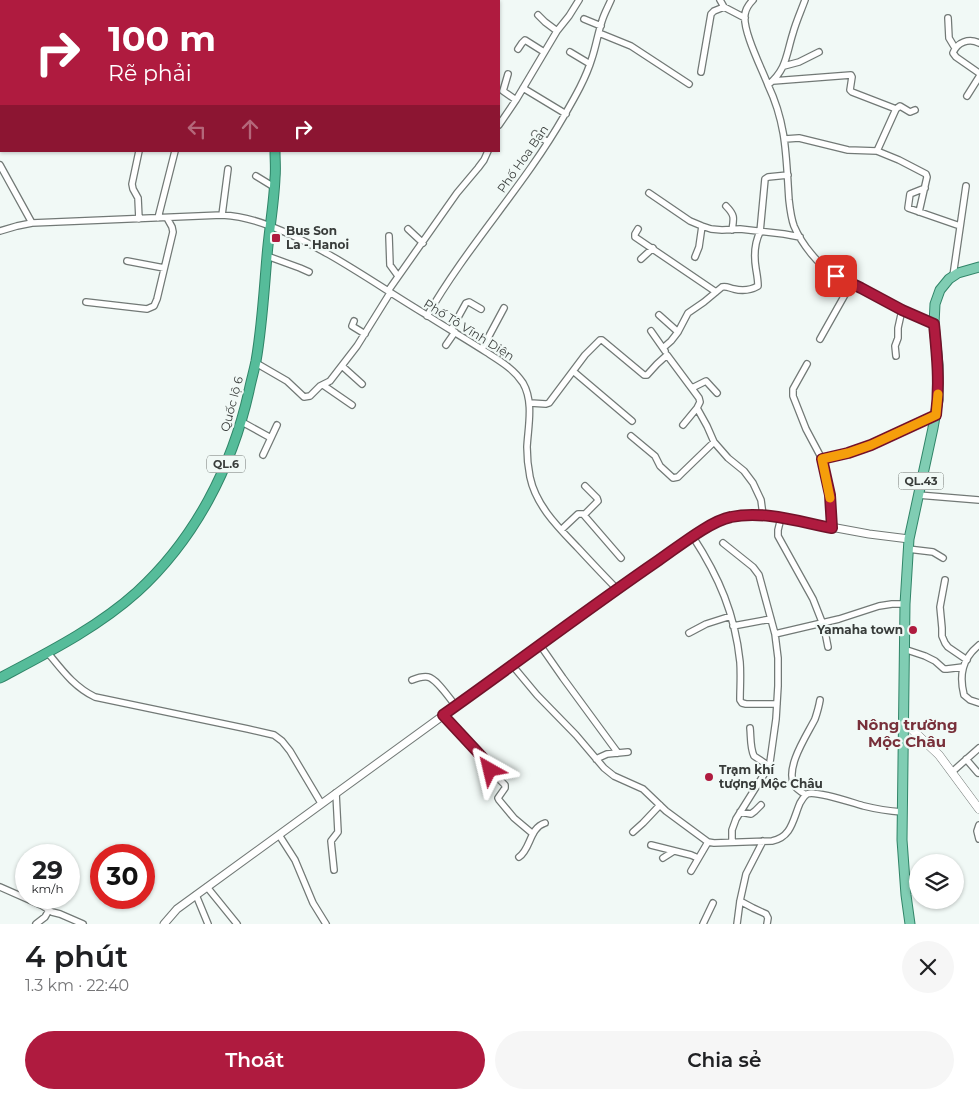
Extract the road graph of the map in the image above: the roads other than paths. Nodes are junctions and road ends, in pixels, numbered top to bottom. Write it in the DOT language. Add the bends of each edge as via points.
graph roads {
  1 [pos="579,0"];
  2 [pos="611,0"];
  3 [pos="720,0"];
  4 [pos="753,0"];
  5 [pos="805,0"];
  6 [pos="724,7"];
  7 [pos="538,15"];
  8 [pos="745,18"];
  9 [pos="948,18"];
  10 [pos="584,19"];
  11 [pos="600,26"];
  12 [pos="557,31"];
  13 [pos="599,33"];
  14 [pos="979,43"];
  15 [pos="955,48"];
  16 [pos="518,49"];
  17 [pos="544,52"];
  18 [pos="570,52"];
  19 [pos="820,52"];
  20 [pos="590,64"];
  21 [pos="784,66"];
  22 [pos="702,72"];
  23 [pos="979,73"];
  24 [pos="508,74"];
  25 [pos="979,77"];
  26 [pos="771,83"];
  27 [pos="689,84"];
  28 [pos="523,88"];
  29 [pos="967,96"];
  30 [pos="516,100"];
  31 [pos="896,110"];
  32 [pos="915,110"];
  33 [pos="566,114"];
  34 [pos="500,124"];
  35 [pos="535,134"];
  36 [pos="785,139"];
  37 [pos="548,142"];
  38 [pos="877,151"];
  39 [pos="139,152"];
  40 [pos="176,152"];
  41 [pos="275,152"];
  42 [pos="488,152"];
  43 [pos="0,164"];
  44 [pos="228,169"];
  45 [pos="256,176"];
  46 [pos="788,176"];
  47 [pos="966,186"];
  48 [pos="274,187"];
  49 [pos="925,188"];
  50 [pos="649,193"];
  51 [pos="726,206"];
  52 [pos="920,212"];
  53 [pos="222,215"];
  54 [pos="158,218"];
  55 [pos="168,218"];
  56 [pos="139,219"];
  57 [pos="32,223"];
  58 [pos="269,226"];
  59 [pos="702,226"];
  60 [pos="960,226"];
  61 [pos="795,227"];
  62 [pos="408,229"];
  63 [pos="638,229"];
  64 [pos="732,230"];
  65 [pos="0,231"];
  66 [pos="760,232"];
  67 [pos="784,234"];
  68 [pos="389,236"];
  69 [pos="800,237"];
  70 [pos="422,243"];
  71 [pos="653,248"];
  72 [pos="267,256"];
  73 [pos="695,257"];
  74 [pos="642,259"];
  75 [pos="127,261"];
  76 [pos="979,267"];
  77 [pos="164,268"];
  78 [pos="309,272"];
  79 [pos="398,276"];
  80 [pos="953,276"];
  81 [pos="851,284"];
  82 [pos="389,292"];
  83 [pos="716,292"];
  84 [pos="86,302"];
  85 [pos="504,308"];
  86 [pos="481,309"];
  87 [pos="902,310"];
  88 [pos="427,316"];
  89 [pos="659,316"];
  90 [pos="354,321"];
  91 [pos="934,324"];
  92 [pos="453,331"];
  93 [pos="652,331"];
  94 [pos="678,332"];
  95 [pos="365,334"];
  96 [pos="820,339"];
  97 [pos="446,345"];
  98 [pos="663,348"];
  99 [pos="482,349"];
  100 [pos="667,355"];
  101 [pos="896,356"];
  102 [pos="256,363"];
  103 [pos="807,364"];
  104 [pos="342,366"];
  105 [pos="573,371"];
  106 [pos="362,384"];
  107 [pos="323,385"];
  108 [pos="692,388"];
  109 [pos="717,393"];
  110 [pos="530,403"];
  111 [pos="352,405"];
  112 [pos="697,408"];
  113 [pos="936,415"];
  114 [pos="632,420"];
  115 [pos="242,422"];
  116 [pos="278,425"];
  117 [pos="682,425"];
  118 [pos="631,436"];
  119 [pos="271,438"];
  120 [pos="714,442"];
  121 [pos="263,455"];
  122 [pos="822,459"];
  123 [pos="585,486"];
  124 [pos="918,495"];
  125 [pos="979,500"];
  126 [pos="584,515"];
  127 [pos="763,515"];
  128 [pos="781,518"];
  129 [pos="832,528"];
  130 [pos="561,530"];
  131 [pos="693,537"];
  132 [pos="909,539"];
  133 [pos="723,543"];
  134 [pos="908,549"];
  135 [pos="622,558"];
  136 [pos="943,558"];
  137 [pos="945,580"];
  138 [pos="617,589"];
  139 [pos="905,604"];
  140 [pos="731,616"];
  141 [pos="771,619"];
  142 [pos="823,622"];
  143 [pos="733,626"];
  144 [pos="689,634"];
  145 [pos="775,634"];
  146 [pos="540,645"];
  147 [pos="979,645"];
  148 [pos="828,647"];
  149 [pos="904,649"];
  150 [pos="48,653"];
  151 [pos="976,653"];
  152 [pos="967,660"];
  153 [pos="512,665"];
  154 [pos="963,667"];
  155 [pos="0,678"];
  156 [pos="412,680"];
  157 [pos="820,700"];
  158 [pos="979,703"];
  159 [pos="777,704"];
  160 [pos="456,706"];
  161 [pos="443,715"];
  162 [pos="903,721"];
  163 [pos="750,728"];
  164 [pos="979,748"];
  165 [pos="628,752"];
  166 [pos="618,753"];
  167 [pos="596,759"];
  168 [pos="966,759"];
  169 [pos="769,766"];
  170 [pos="952,772"];
  171 [pos="978,773"];
  172 [pos="336,792"];
  173 [pos="806,795"];
  174 [pos="322,803"];
  175 [pos="660,805"];
  176 [pos="760,805"];
  177 [pos="979,809"];
  178 [pos="740,812"];
  179 [pos="902,812"];
  180 [pos="545,823"];
  181 [pos="979,826"];
  182 [pos="633,832"];
  183 [pos="279,834"];
  184 [pos="533,834"];
  185 [pos="979,839"];
  186 [pos="708,842"];
  187 [pos="732,842"];
  188 [pos="763,842"];
  189 [pos="651,845"];
  190 [pos="674,851"];
  191 [pos="519,857"];
  192 [pos="663,858"];
  193 [pos="698,858"];
  194 [pos="334,870"];
  195 [pos="691,871"];
  196 [pos="0,887"];
  197 [pos="208,887"];
  198 [pos="196,895"];
  199 [pos="740,901"];
  200 [pos="713,904"];
  201 [pos="49,910"];
  202 [pos="70,918"];
  203 [pos="36,924"];
  204 [pos="66,924"];
  205 [pos="83,924"];
  206 [pos="164,924"];
  207 [pos="208,924"];
  208 [pos="238,924"];
  209 [pos="326,924"];
  210 [pos="703,924"];
  211 [pos="737,924"];
  212 [pos="767,924"];
  213 [pos="910,924"];
  1 -- 12 [label="street"];
  2 -- 11 [label="street, Phố Hoa Ban"];
  3 -- 6 [label="street"];
  4 -- 8 [label="street" via="746,9"];
  5 -- 21 [label="street"];
  6 -- 8 [label="street"];
  6 -- 22 [label="street" via="711,14"];
  7 -- 12 [label="street"];
  8 -- 26 [label="street" via="753,48"];
  9 -- 15 [label="street" via="949,40"];
  10 -- 11 [label="street"];
  11 -- 13 [label="street, Phố Hoa Ban"];
  12 -- 17 [label="street"];
  13 -- 20 [label="street, Phố Hoa Ban"];
  13 -- 27 [label="street" via="642,52"];
  14 -- 15 [label="street" via="968,40"];
  15 -- 23 [label="street" via="955,56"];
  16 -- 17 [label="street" via="525,40"];
  17 -- 28 [label="street"];
  18 -- 20 [label="street"];
  19 -- 21 [label="street"];
  20 -- 33 [label="street, Phố Hoa Ban"];
  21 -- 26 [label="street"];
  24 -- 30 [label="street" via="504,91"];
  25 -- 29 [label="street"];
  26 -- 31 [label="street" via="850,74 852,92"];
  26 -- 36 [label="street"];
  28 -- 30 [label="street"];
  28 -- 33 [label="street"];
  30 -- 34 [label="street"];
  31 -- 32 [label="street" via="898,106 910,112"];
  31 -- 38 [label="street"];
  33 -- 37 [label="street, Phố Hoa Ban"];
  35 -- 37 [label="street"];
  36 -- 38 [label="street" via="799,138 848,150"];
  36 -- 46 [label="street"];
  37 -- 88 [label="street, Phố Hoa Ban"];
  38 -- 49 [label="street" via="926,174"];
  39 -- 56 [label="street" via="132,184 138,198"];
  40 -- 54 [label="street"];
  41 -- 48 [label="highway, Quốc lộ 6 / QL.6"];
  42 -- 70 [label="street"];
  43 -- 57 [label="street"];
  44 -- 53 [label="street"];
  45 -- 48 [label="street"];
  46 -- 61 [label="street"];
  46 -- 66 [label="street" via="765,179"];
  47 -- 60 [label="street"];
  48 -- 58 [label="highway, Quốc lộ 6 / QL.6"];
  49 -- 52 [label="street"];
  49 -- 52 [label="street" via="910,196 908,208"];
  50 -- 59 [label="street"];
  51 -- 64 [label="street" via="734,215"];
  52 -- 60 [label="street"];
  53 -- 55 [label="street, Phố Tô Vĩnh Diện"];
  53 -- 58 [label="street, Phố Tô Vĩnh Diện" via="242,217"];
  54 -- 55 [label="street, Phố Tô Vĩnh Diện"];
  54 -- 56 [label="street, Phố Tô Vĩnh Diện"];
  55 -- 77 [label="street" via="173,229"];
  56 -- 57 [label="street, Phố Tô Vĩnh Diện"];
  57 -- 65 [label="street, Phố Tô Vĩnh Diện"];
  58 -- 72 [label="highway, Quốc lộ 6 / QL.6"];
  58 -- 82 [label="street, Phố Tô Vĩnh Diện" via="300,239"];
  59 -- 64 [label="street"];
  59 -- 73 [label="street"];
  60 -- 80 [label="street"];
  61 -- 67 [label="street"];
  61 -- 69 [label="street"];
  62 -- 70 [label="street"];
  63 -- 71 [label="street" via="635,237"];
  64 -- 66 [label="street"];
  66 -- 67 [label="street"];
  66 -- 83 [label="street" via="755,260 758,286 742,290 724,286"];
  67 -- 69 [label="street"];
  68 -- 79 [label="street" via="390,265"];
  69 -- 81 [label="street" via="829,271"];
  70 -- 79 [label="street"];
  71 -- 74 [label="street"];
  71 -- 83 [label="street"];
  72 -- 78 [label="street"];
  72 -- 102 [label="highway, Quốc lộ 6 / QL.6"];
  75 -- 77 [label="street"];
  76 -- 80 [label="main road"];
  77 -- 84 [label="street" via="152,308"];
  79 -- 82 [label="street"];
  80 -- 91 [label="main road, QL.43" via="940,290"];
  81 -- 87 [label="street"];
  81 -- 96 [label="street"];
  82 -- 88 [label="street, Phố Tô Vĩnh Diện"];
  82 -- 95 [label="street"];
  83 -- 94 [label="street" via="688,313"];
  85 -- 99 [label="street"];
  86 -- 92 [label="street" via="469,302 466,304"];
  87 -- 91 [label="street"];
  87 -- 101 [label="street"];
  88 -- 92 [label="street, Phố Tô Vĩnh Diện"];
  89 -- 94 [label="street"];
  90 -- 95 [label="street" via="352,326"];
  91 -- 113 [label="main road, QL.43" via="938,376"];
  92 -- 97 [label="street"];
  92 -- 99 [label="street, Phố Tô Vĩnh Diện"];
  93 -- 98 [label="street"];
  94 -- 98 [label="street"];
  95 -- 104 [label="street"];
  98 -- 100 [label="street"];
  99 -- 110 [label="street, Phố Tô Vĩnh Diện" via="512,368 525,385"];
  100 -- 105 [label="street" via="644,375 600,340"];
  100 -- 108 [label="street"];
  102 -- 107 [label="street" via="287,381 304,397"];
  102 -- 115 [label="highway, Quốc lộ 6 / QL.6"];
  103 -- 122 [label="street" via="793,389 793,396"];
  104 -- 106 [label="street"];
  104 -- 107 [label="street"];
  105 -- 110 [label="street" via="549,402"];
  105 -- 114 [label="street"];
  107 -- 111 [label="street"];
  108 -- 109 [label="street" via="706,381"];
  108 -- 112 [label="street" via="700,402"];
  110 -- 130 [label="street, Phố Tô Vĩnh Diện" via="527,449 530,478 540,502"];
  112 -- 117 [label="street"];
  112 -- 120 [label="street"];
  113 -- 122 [label="street" via="871,445"];
  113 -- 124 [label="main road, QL.43"];
  115 -- 119 [label="street"];
  115 -- 150 [label="highway, Quốc lộ 6 / QL.6" via="225,468 203,510 166,562 120,606"];
  116 -- 119 [label="street"];
  118 -- 120 [label="street" via="655,456 673,478 678,477"];
  119 -- 121 [label="street"];
  120 -- 127 [label="street" via="753,483 761,500"];
  122 -- 129 [label="street" via="830,495"];
  123 -- 126 [label="street" via="598,501"];
  124 -- 125 [label="street"];
  124 -- 132 [label="main road, QL.43"];
  126 -- 130 [label="street" via="578,514"];
  126 -- 135 [label="street"];
  127 -- 128 [label="street"];
  127 -- 131 [label="street" via="729,517"];
  128 -- 129 [label="street"];
  128 -- 142 [label="street" via="778,536"];
  129 -- 132 [label="street"];
  130 -- 138 [label="street, Phố Tô Vĩnh Diện"];
  131 -- 138 [label="street"];
  131 -- 140 [label="street" via="719,582"];
  132 -- 134 [label="main road, QL.43"];
  133 -- 141 [label="street" via="759,575"];
  134 -- 136 [label="street" via="933,552"];
  134 -- 139 [label="main road, QL.43"];
  137 -- 152 [label="street" via="940,608 942,636 948,647"];
  138 -- 146 [label="street"];
  139 -- 142 [label="street" via="879,606"];
  139 -- 149 [label="main road, QL.43"];
  140 -- 143 [label="street"];
  140 -- 144 [label="street"];
  141 -- 143 [label="street"];
  141 -- 145 [label="street"];
  142 -- 145 [label="street"];
  142 -- 148 [label="street"];
  143 -- 159 [label="street" via="740,664 740,700 746,704"];
  145 -- 159 [label="street" via="779,672"];
  146 -- 153 [label="street"];
  146 -- 166 [label="street"];
  147 -- 151 [label="street"];
  149 -- 154 [label="street" via="932,659 944,669"];
  149 -- 162 [label="main road, QL.43"];
  150 -- 155 [label="highway, Quốc lộ 6 / QL.6"];
  150 -- 174 [label="street" via="74,683 95,696 274,735 290,751"];
  151 -- 152 [label="street"];
  152 -- 154 [label="street"];
  153 -- 160 [label="street"];
  153 -- 167 [label="street"];
  154 -- 158 [label="street" via="964,695"];
  156 -- 160 [label="street" via="431,678"];
  157 -- 173 [label="street" via="793,765 794,786"];
  159 -- 169 [label="street"];
  160 -- 161 [label="street"];
  161 -- 172 [label="street"];
  161 -- 184 [label="street" via="504,784 498,798 500,802"];
  162 -- 170 [label="main road" via="932,747"];
  162 -- 179 [label="main road, QL.43"];
  163 -- 169 [label="street" via="754,756"];
  164 -- 168 [label="street"];
  165 -- 166 [label="street"];
  166 -- 167 [label="street"];
  167 -- 175 [label="street" via="608,772 643,789"];
  168 -- 170 [label="street"];
  168 -- 171 [label="street"];
  169 -- 178 [label="street"];
  170 -- 177 [label="main road"];
  172 -- 174 [label="street"];
  172 -- 194 [label="street" via="338,832 331,845"];
  173 -- 179 [label="street" via="822,795"];
  173 -- 188 [label="street" via="786,834 778,840"];
  174 -- 183 [label="street"];
  175 -- 182 [label="street"];
  175 -- 186 [label="street"];
  176 -- 178 [label="street" via="751,814"];
  178 -- 187 [label="street" via="733,825"];
  179 -- 213 [label="main road, QL.43" via="903,864"];
  180 -- 184 [label="street"];
  181 -- 185 [label="street"];
  183 -- 197 [label="street"];
  183 -- 209 [label="street"];
  184 -- 191 [label="street"];
  186 -- 187 [label="street"];
  186 -- 193 [label="street"];
  187 -- 188 [label="street"];
  188 -- 199 [label="street" via="746,874"];
  189 -- 190 [label="street"];
  190 -- 192 [label="street"];
  190 -- 193 [label="street"];
  193 -- 195 [label="street"];
  196 -- 201 [label="street"];
  197 -- 198 [label="street"];
  197 -- 208 [label="street"];
  198 -- 206 [label="street" via="176,909"];
  198 -- 207 [label="street"];
  199 -- 211 [label="street"];
  199 -- 212 [label="street" via="766,914"];
  200 -- 210 [label="street"];
  201 -- 202 [label="street"];
  201 -- 203 [label="street"];
  202 -- 204 [label="street"];
  202 -- 205 [label="street"];
}
